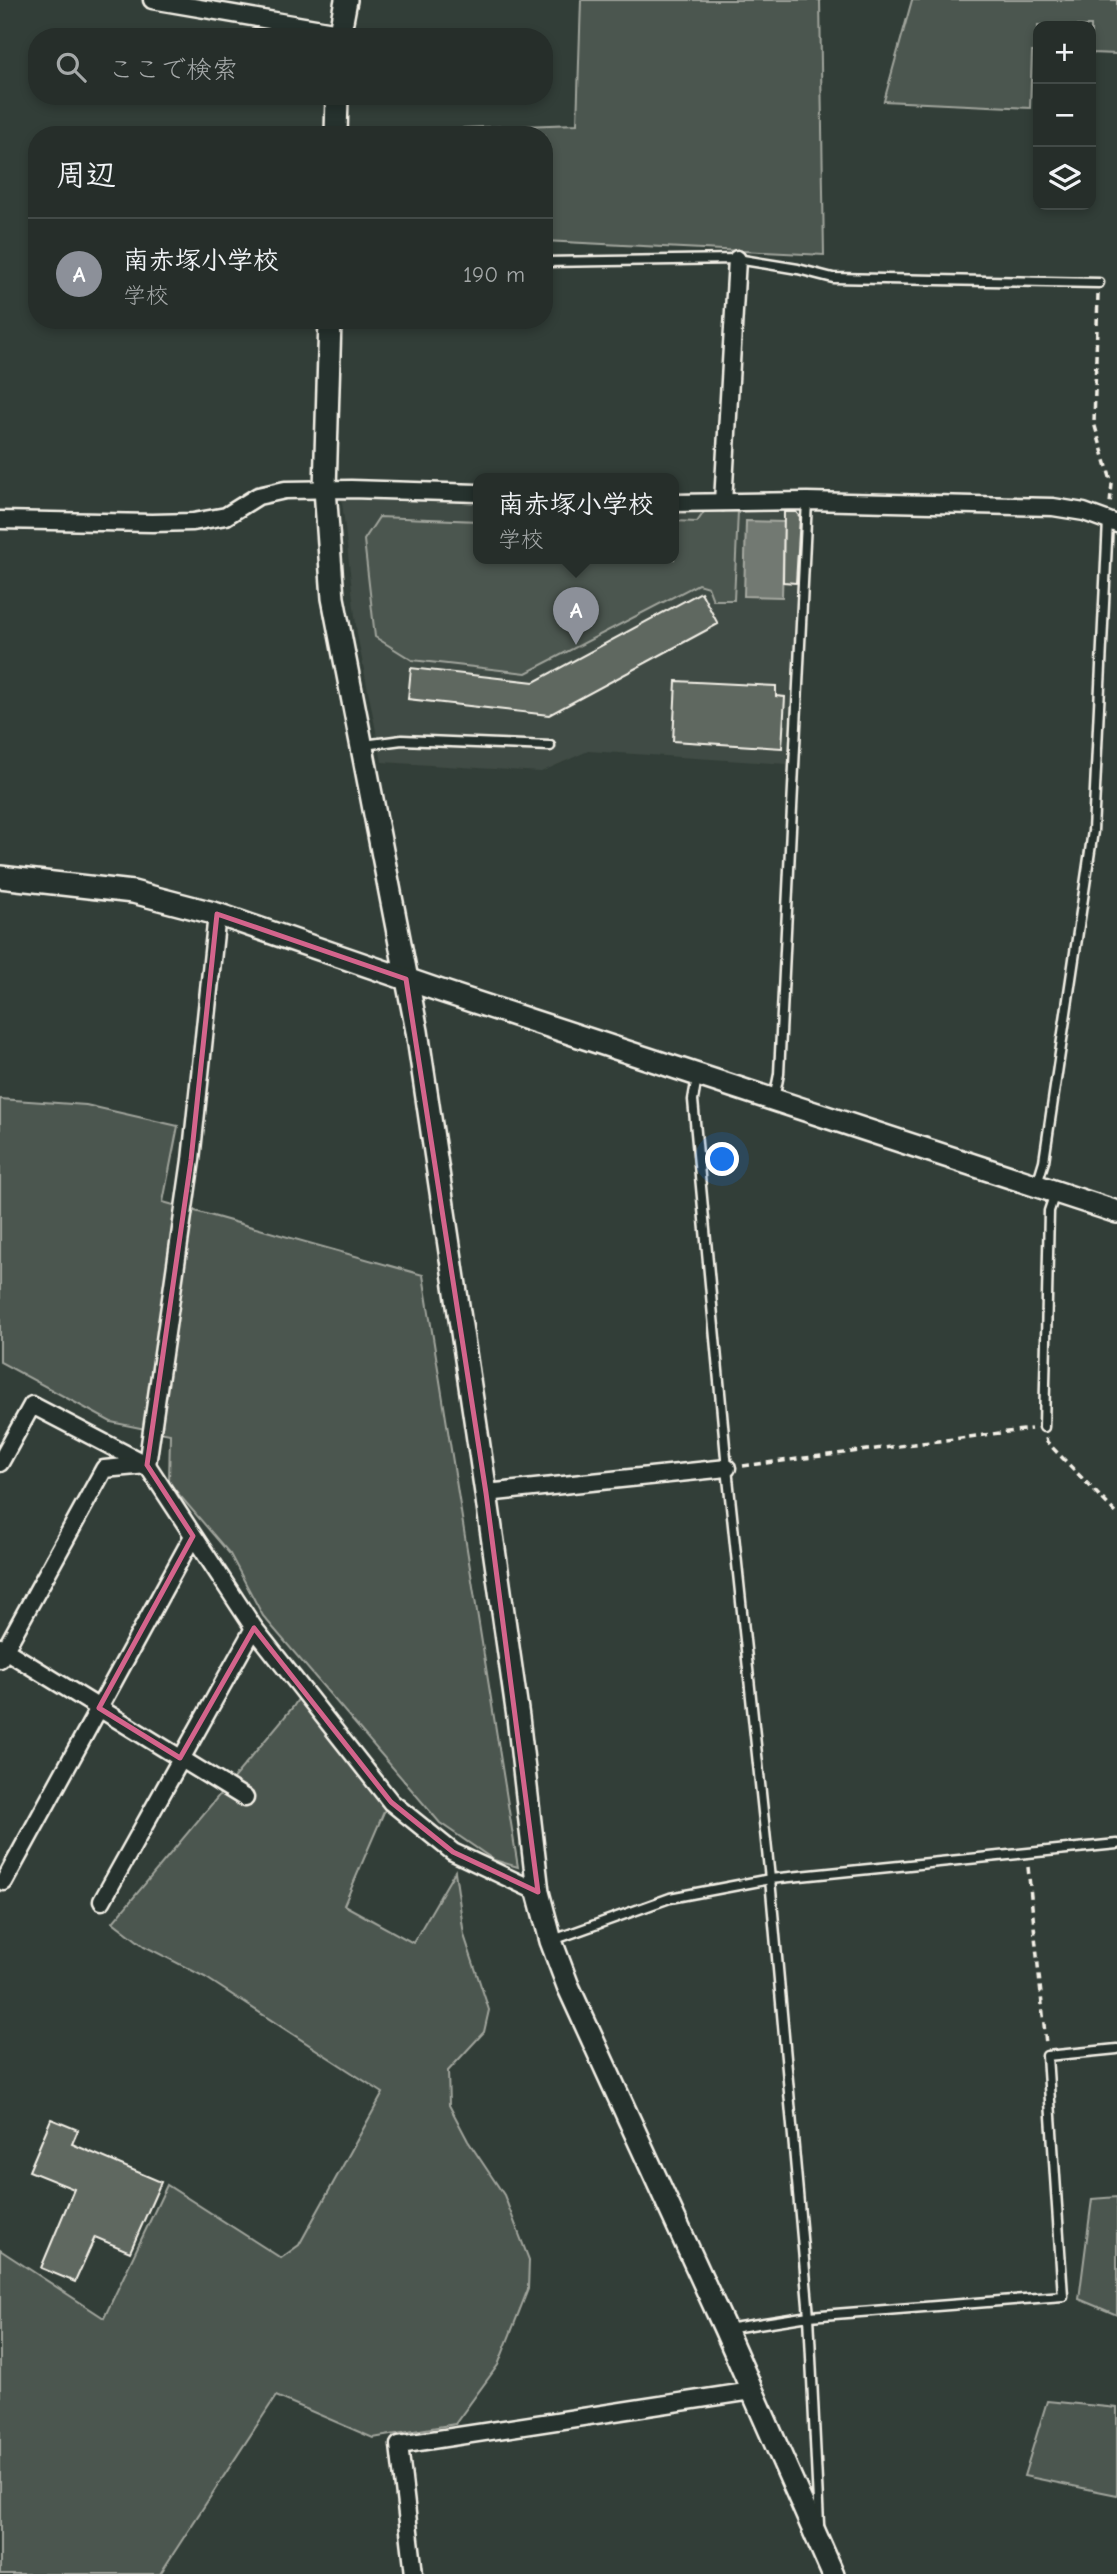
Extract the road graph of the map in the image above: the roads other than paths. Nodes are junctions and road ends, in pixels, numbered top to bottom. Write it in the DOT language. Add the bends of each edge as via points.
graph roads {
  1 [pos="152,0"];
  2 [pos="346,0"];
  3 [pos="302,28"];
  4 [pos="340,28"];
  5 [pos="337,105"];
  6 [pos="336,126"];
  7 [pos="737,259"];
  8 [pos="553,262"];
  9 [pos="1098,283"];
  10 [pos="330,329"];
  11 [pos="325,489"];
  12 [pos="473,493"];
  13 [pos="807,500"];
  14 [pos="723,502"];
  15 [pos="679,503"];
  16 [pos="0,520"];
  17 [pos="1113,522"];
  18 [pos="361,745"];
  19 [pos="550,746"];
  20 [pos="0,877"];
  21 [pos="217,914"];
  22 [pos="406,978"];
  23 [pos="698,1073"];
  24 [pos="774,1099"];
  25 [pos="1046,1188"];
  26 [pos="1117,1212"];
  27 [pos="1044,1427"];
  28 [pos="0,1463"];
  29 [pos="147,1465"];
  30 [pos="727,1468"];
  31 [pos="486,1493"];
  32 [pos="194,1536"];
  33 [pos="254,1628"];
  34 [pos="2,1652"];
  35 [pos="99,1708"];
  36 [pos="180,1758"];
  37 [pos="245,1798"];
  38 [pos="1117,1844"];
  39 [pos="770,1879"];
  40 [pos="4,1882"];
  41 [pos="538,1892"];
  42 [pos="102,1902"];
  43 [pos="551,1941"];
  44 [pos="1117,2049"];
  45 [pos="809,2316"];
  46 [pos="725,2329"];
  47 [pos="752,2392"];
  48 [pos="820,2541"];
  49 [pos="414,2574"];
  50 [pos="833,2574"];
  1 -- 3 [label="street"];
  2 -- 4 [label="street"];
  5 -- 6 [label="street"];
  7 -- 8 [label="lane"];
  7 -- 9 [label="lane" via="833,278"];
  7 -- 14 [label="street"];
  10 -- 11 [label="street"];
  11 -- 12 [label="street"];
  11 -- 16 [label="street" via="258,496 226,516 193,522"];
  11 -- 18 [label="street" via="333,598"];
  13 -- 14 [label="street"];
  13 -- 17 [label="street" via="1053,507"];
  13 -- 24 [label="lane" via="779,1074"];
  14 -- 15 [label="street"];
  17 -- 25 [label="lane" via="1093,831 1044,1160"];
  18 -- 19 [label="lane" via="402,740"];
  18 -- 22 [label="street"];
  20 -- 21 [label="street" via="133,892"];
  21 -- 22 [label="street"];
  21 -- 29 [label="street" via="191,1160"];
  22 -- 23 [label="street"];
  22 -- 31 [label="street"];
  23 -- 24 [label="street"];
  23 -- 30 [label="lane" via="693,1100"];
  24 -- 25 [label="street"];
  25 -- 26 [label="street"];
  25 -- 27 [label="lane"];
  28 -- 29 [label="street" via="32,1405"];
  29 -- 32 [label="street"];
  29 -- 34 [label="street" via="104,1469"];
  30 -- 31 [label="street"];
  30 -- 39 [label="lane"];
  31 -- 41 [label="street"];
  32 -- 33 [label="street"];
  32 -- 35 [label="street"];
  33 -- 36 [label="street"];
  33 -- 41 [label="street" via="391,1802 453,1852"];
  34 -- 35 [label="street"];
  35 -- 36 [label="street"];
  35 -- 40 [label="street"];
  36 -- 37 [label="street"];
  36 -- 42 [label="street"];
  38 -- 39 [label="lane"];
  39 -- 43 [label="lane" via="670,1898"];
  39 -- 45 [label="lane"];
  41 -- 43 [label="street"];
  43 -- 46 [label="street"];
  44 -- 45 [label="lane" via="1047,2056 1063,2296"];
  45 -- 46 [label="lane"];
  45 -- 48 [label="lane"];
  46 -- 47 [label="street"];
  47 -- 48 [label="street"];
  47 -- 49 [label="street" via="399,2445"];
  48 -- 50 [label="street"];
}
